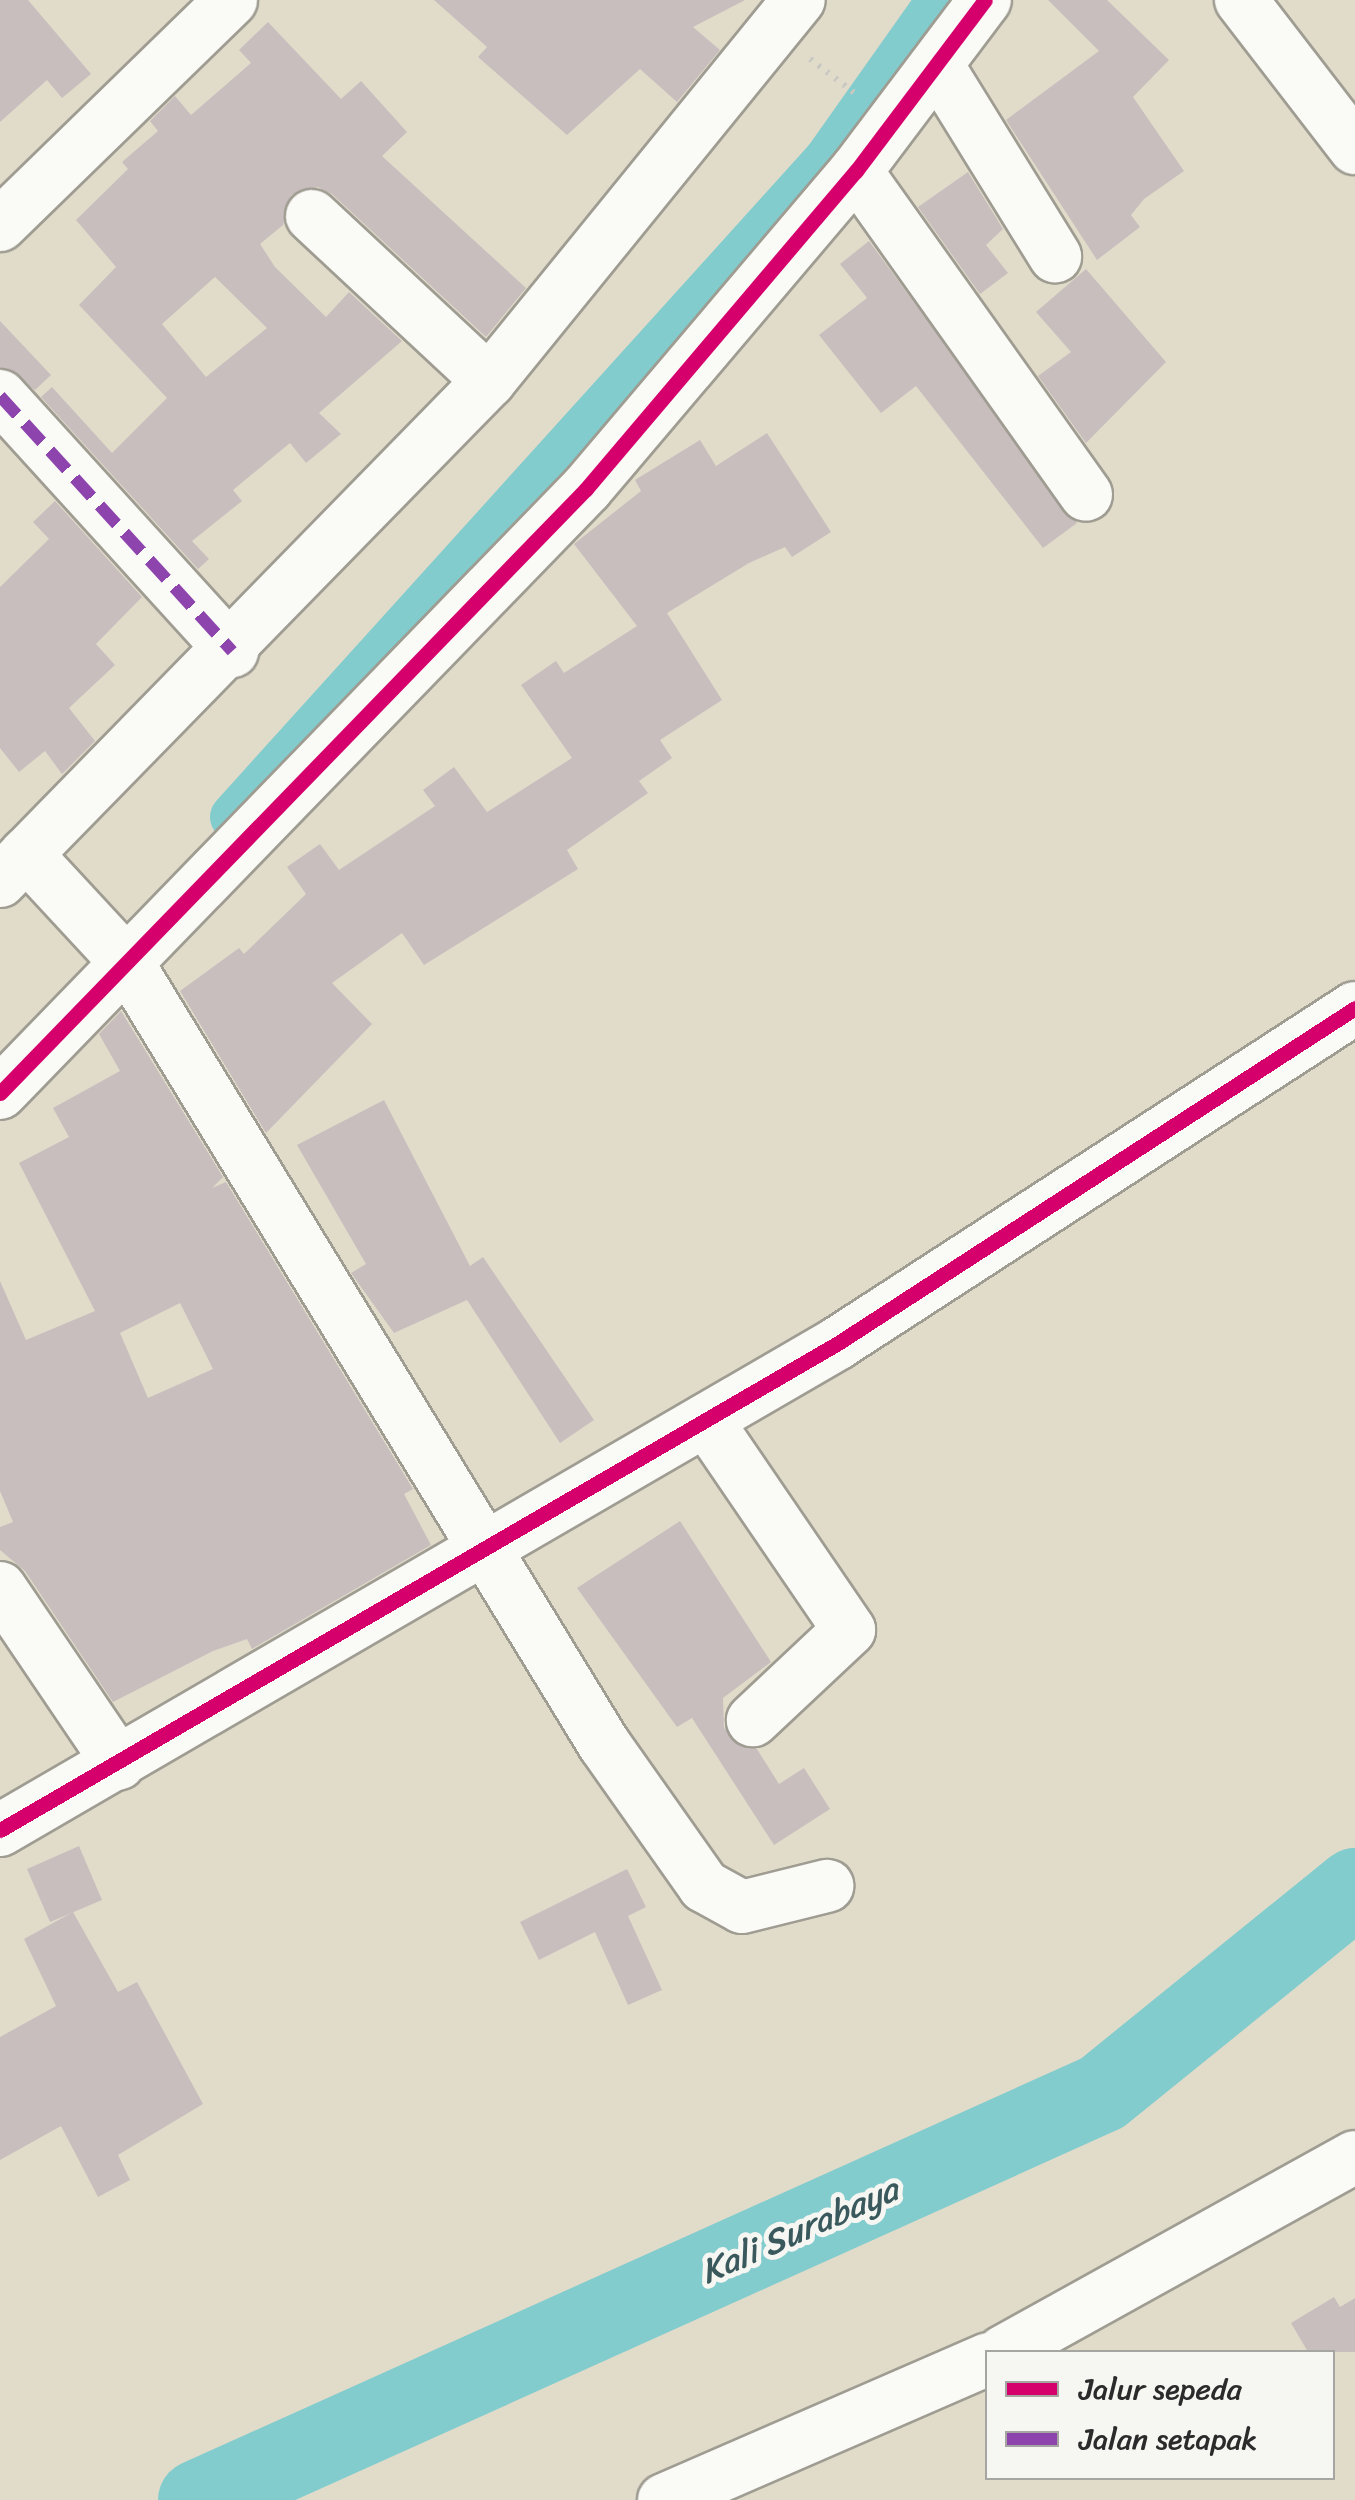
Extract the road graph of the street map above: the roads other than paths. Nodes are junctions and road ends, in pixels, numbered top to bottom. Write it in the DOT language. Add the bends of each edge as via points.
graph roads {
  1 [pos="230,0"];
  2 [pos="799,0"];
  3 [pos="985,0"];
  4 [pos="1241,0"];
  5 [pos="937,64"];
  6 [pos="1355,148"];
  7 [pos="856,171"];
  8 [pos="312,216"];
  9 [pos="0,225"];
  10 [pos="1056,256"];
  11 [pos="489,382"];
  12 [pos="0,396"];
  13 [pos="1086,495"];
  14 [pos="232,651"];
  15 [pos="27,875"];
  16 [pos="124,959"];
  17 [pos="1355,1008"];
  18 [pos="0,1093"];
  19 [pos="706,1420"];
  20 [pos="488,1554"];
  21 [pos="0,1588"];
  22 [pos="753,1720"];
  23 [pos="119,1764"];
  24 [pos="0,1830"];
  25 [pos="827,1886"];
  26 [pos="1355,2157"];
  27 [pos="1006,2350"];
  28 [pos="985,2361"];
  29 [pos="664,2500"];
  1 -- 9 [label="street"];
  2 -- 11 [label="street"];
  3 -- 5 [label="street"];
  4 -- 6 [label="street"];
  5 -- 7 [label="street"];
  5 -- 10 [label="street"];
  7 -- 13 [label="street"];
  7 -- 16 [label="street" via="586,489"];
  8 -- 11 [label="street"];
  11 -- 14 [label="street"];
  12 -- 14 [label="street"];
  14 -- 15 [label="street"];
  15 -- 16 [label="street"];
  16 -- 18 [label="street"];
  16 -- 20 [label="street"];
  17 -- 19 [label="street"];
  19 -- 20 [label="street"];
  19 -- 22 [label="street" via="849,1630"];
  20 -- 23 [label="street"];
  20 -- 25 [label="street" via="704,1886 742,1908"];
  21 -- 23 [label="street"];
  23 -- 24 [label="street"];
  26 -- 27 [label="street"];
  28 -- 29 [label="street"];
}
